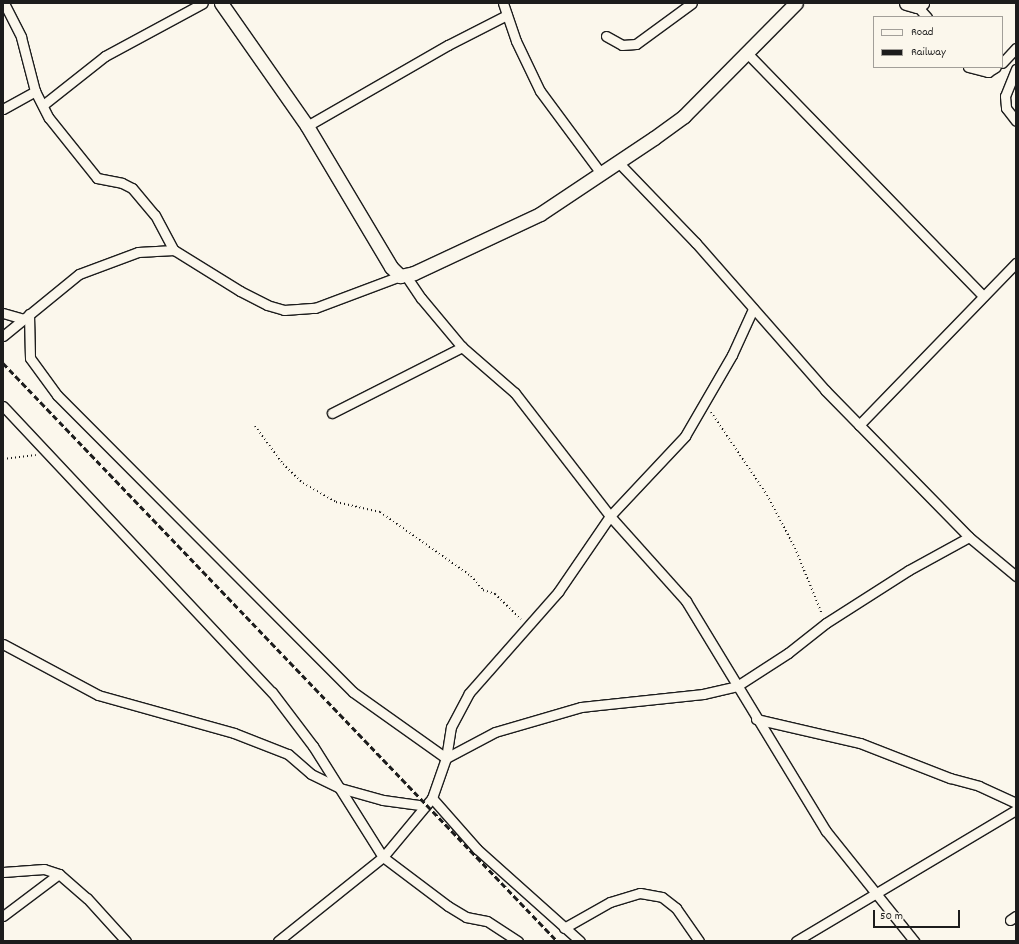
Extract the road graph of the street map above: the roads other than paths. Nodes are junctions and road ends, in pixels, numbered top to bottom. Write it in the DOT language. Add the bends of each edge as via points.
graph roads {
  1 [pos="4,3"];
  2 [pos="203,3"];
  3 [pos="221,3"];
  4 [pos="502,3"];
  5 [pos="692,3"];
  6 [pos="915,4"];
  7 [pos="790,6"];
  8 [pos="507,15"];
  9 [pos="926,16"];
  10 [pos="606,36"];
  11 [pos="1016,48"];
  12 [pos="747,53"];
  13 [pos="1003,62"];
  14 [pos="972,68"];
  15 [pos="994,68"];
  16 [pos="1016,69"];
  17 [pos="35,90"];
  18 [pos="43,105"];
  19 [pos="3,109"];
  20 [pos="1016,121"];
  21 [pos="307,126"];
  22 [pos="617,160"];
  23 [pos="600,172"];
  24 [pos="174,250"];
  25 [pos="1016,263"];
  26 [pos="1016,271"];
  27 [pos="403,276"];
  28 [pos="1001,277"];
  29 [pos="983,296"];
  30 [pos="753,309"];
  31 [pos="3,313"];
  32 [pos="26,316"];
  33 [pos="3,336"];
  34 [pos="462,347"];
  35 [pos="3,406"];
  36 [pos="332,413"];
  37 [pos="859,425"];
  38 [pos="610,516"];
  39 [pos="969,537"];
  40 [pos="1016,576"];
  41 [pos="3,644"];
  42 [pos="737,686"];
  43 [pos="756,719"];
  44 [pos="446,758"];
  45 [pos="340,788"];
  46 [pos="432,798"];
  47 [pos="1016,803"];
  48 [pos="426,806"];
  49 [pos="1016,810"];
  50 [pos="383,857"];
  51 [pos="3,872"];
  52 [pos="59,874"];
  53 [pos="874,893"];
  54 [pos="3,916"];
  55 [pos="564,928"];
  56 [pos="126,941"];
  57 [pos="278,941"];
  58 [pos="518,941"];
  59 [pos="580,941"];
  60 [pos="699,941"];
  61 [pos="796,941"];
  62 [pos="914,941"];
  1 -- 17 [label="street" via="26,52"];
  2 -- 18 [label="street" via="105,56"];
  3 -- 21 [label="street"];
  4 -- 8 [label="street"];
  5 -- 10 [label="street" via="636,44 622,45"];
  6 -- 9 [label="street"];
  7 -- 12 [label="street"];
  8 -- 21 [label="street" via="448,45"];
  8 -- 23 [label="street" via="540,91"];
  11 -- 13 [label="street"];
  12 -- 22 [label="street" via="684,116"];
  12 -- 29 [label="street"];
  14 -- 15 [label="street" via="988,72"];
  16 -- 20 [label="street" via="1005,96 1006,108"];
  17 -- 18 [label="street"];
  17 -- 19 [label="street"];
  18 -- 24 [label="street" via="90,173 97,178 122,183 132,188 155,215"];
  21 -- 27 [label="street" via="391,267"];
  22 -- 23 [label="street"];
  22 -- 30 [label="street"];
  23 -- 27 [label="street" via="540,214"];
  24 -- 27 [label="street" via="240,291 267,305 284,310 315,308"];
  24 -- 32 [label="street" via="138,252 109,261 80,274"];
  25 -- 28 [label="street"];
  26 -- 28 [label="street"];
  27 -- 34 [label="street"];
  28 -- 29 [label="street"];
  29 -- 37 [label="street"];
  30 -- 37 [label="street"];
  30 -- 38 [label="street" via="685,436"];
  31 -- 32 [label="street"];
  32 -- 33 [label="street"];
  32 -- 44 [label="street" via="30,358 57,396 353,692"];
  34 -- 36 [label="street"];
  34 -- 38 [label="street" via="515,393"];
  35 -- 45 [label="street" via="272,692 313,746"];
  37 -- 39 [label="street"];
  38 -- 42 [label="street" via="686,601"];
  38 -- 44 [label="street" via="558,592 469,693 452,727"];
  39 -- 40 [label="street"];
  39 -- 42 [label="street" via="909,570 826,623 788,653"];
  41 -- 45 [label="street" via="98,695 234,734 288,754 311,774"];
  42 -- 43 [label="street"];
  42 -- 44 [label="street" via="702,694 581,707 495,732"];
  43 -- 47 [label="street" via="860,743 950,778 979,786"];
  43 -- 53 [label="street" via="826,830"];
  44 -- 46 [label="street"];
  45 -- 48 [label="street" via="383,800"];
  45 -- 50 [label="street"];
  46 -- 48 [label="street"];
  46 -- 55 [label="street" via="477,849"];
  48 -- 50 [label="street"];
  49 -- 53 [label="street"];
  50 -- 57 [label="street"];
  50 -- 58 [label="street" via="448,906 466,917 487,921"];
  51 -- 52 [label="street" via="44,869"];
  52 -- 54 [label="street"];
  52 -- 56 [label="street"];
  53 -- 61 [label="street"];
  53 -- 62 [label="street"];
  55 -- 59 [label="street"];
  55 -- 60 [label="street" via="610,902 640,893 662,897 676,908"];
}
